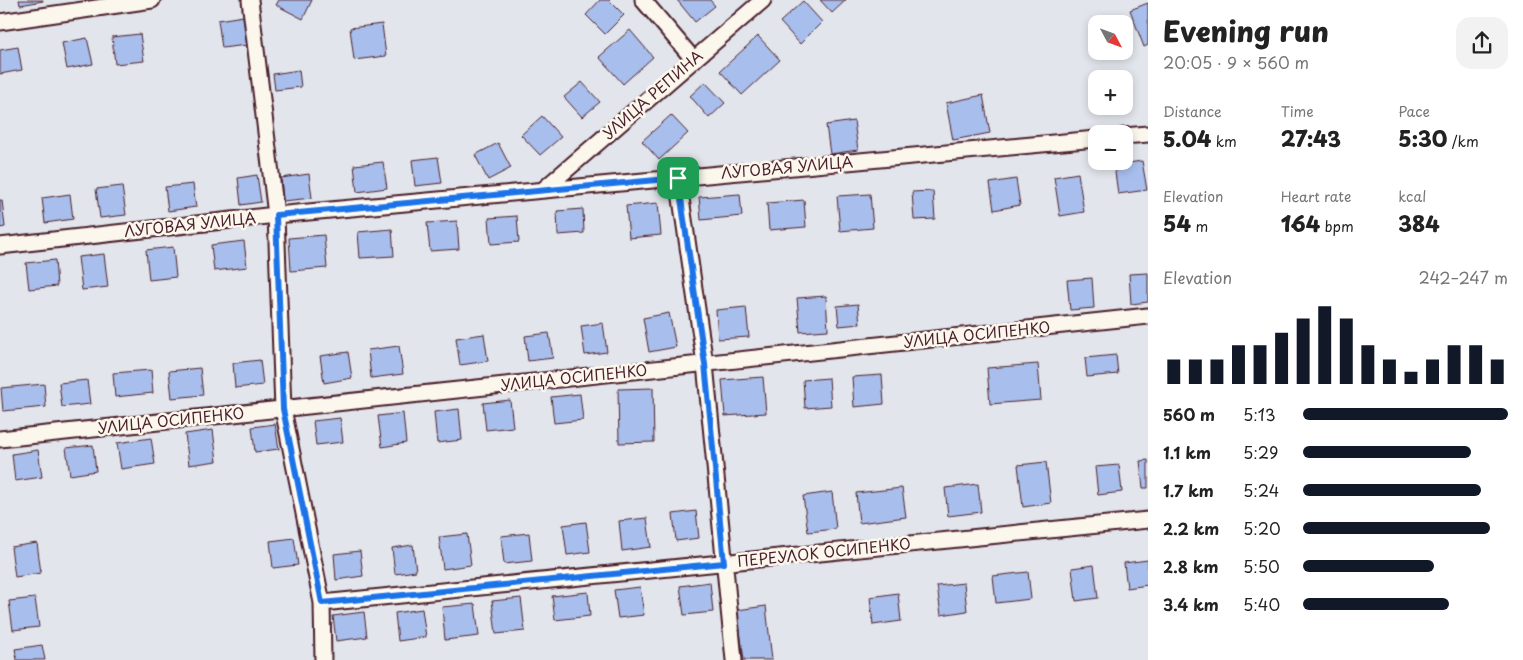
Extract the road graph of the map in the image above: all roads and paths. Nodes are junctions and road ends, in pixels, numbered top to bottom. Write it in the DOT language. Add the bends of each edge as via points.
graph roads {
  1 [pos="152,0"];
  2 [pos="250,0"];
  3 [pos="643,0"];
  4 [pos="763,0"];
  5 [pos="0,22"];
  6 [pos="694,60"];
  7 [pos="1148,134"];
  8 [pos="1133,135"];
  9 [pos="1088,140"];
  10 [pos="678,178"];
  11 [pos="543,190"];
  12 [pos="276,215"];
  13 [pos="0,246"];
  14 [pos="1148,316"];
  15 [pos="705,364"];
  16 [pos="283,409"];
  17 [pos="0,439"];
  18 [pos="1148,520"];
  19 [pos="724,563"];
  20 [pos="322,603"];
  21 [pos="323,660"];
  22 [pos="734,660"];
  1 -- 5 [label="street"];
  2 -- 12 [label="street"];
  3 -- 6 [label="street"];
  4 -- 6 [label="street, УЛИЦА РЕПИНА"];
  6 -- 11 [label="street, УЛИЦА РЕПИНА"];
  7 -- 8 [label="street"];
  9 -- 10 [label="street, ЛУГОВАЯ УЛИЦА"];
  10 -- 11 [label="street, ЛУГОВАЯ УЛИЦА"];
  10 -- 15 [label="street"];
  11 -- 12 [label="street, ЛУГОВАЯ УЛИЦА"];
  12 -- 13 [label="street, ЛУГОВАЯ УЛИЦА"];
  12 -- 16 [label="street"];
  14 -- 15 [label="street, УЛИЦА ОСИПЕНКО"];
  15 -- 16 [label="street, УЛИЦА ОСИПЕНКО"];
  15 -- 19 [label="street"];
  16 -- 17 [label="street, УЛИЦА ОСИПЕНКО"];
  16 -- 20 [label="street"];
  18 -- 19 [label="street, ПЕРЕУЛОК ОСИПЕНКО"];
  19 -- 20 [label="street, ПЕРЕУЛОК ОСИПЕНКО"];
  19 -- 22 [label="street"];
  20 -- 21 [label="street"];
}
